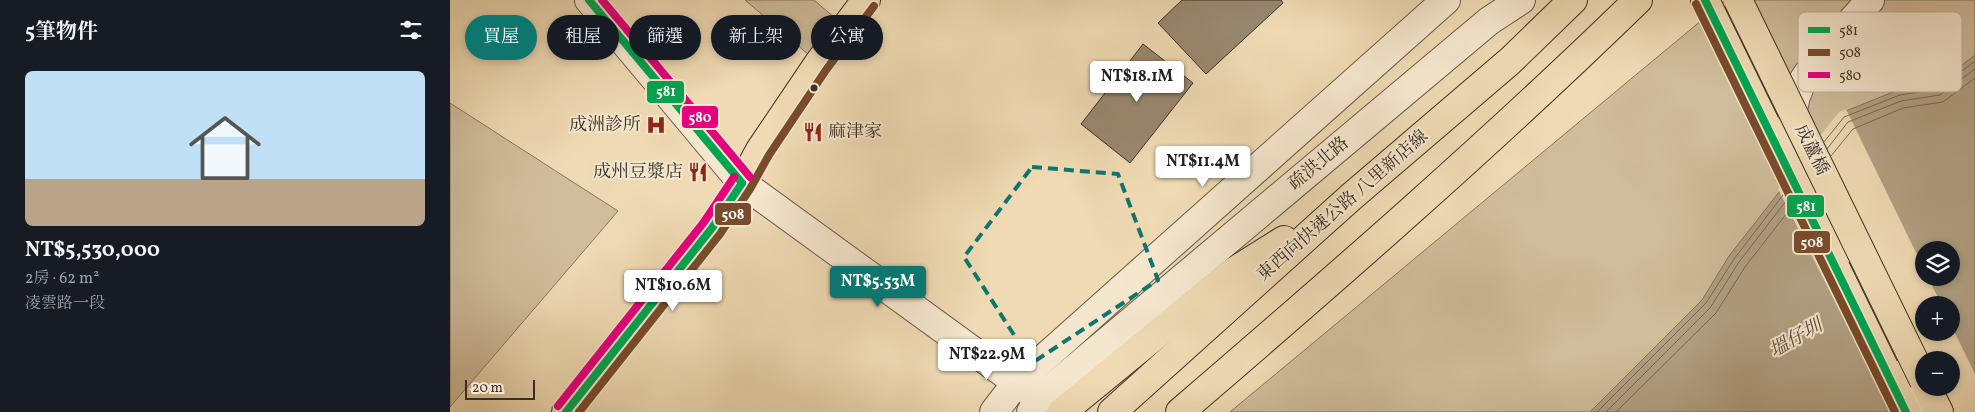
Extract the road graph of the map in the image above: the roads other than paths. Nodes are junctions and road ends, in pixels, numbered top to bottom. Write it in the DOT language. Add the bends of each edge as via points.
graph roads {
  1 [pos="589,0"];
  2 [pos="866,0"];
  3 [pos="1446,0"];
  4 [pos="1521,0"];
  5 [pos="1573,0"];
  6 [pos="1638,0"];
  7 [pos="1705,0"];
  8 [pos="1738,0"];
  9 [pos="1870,0"];
  10 [pos="1860,12"];
  11 [pos="1799,92"];
  12 [pos="742,184"];
  13 [pos="1351,197"];
  14 [pos="1274,331"];
  15 [pos="1915,363"];
  16 [pos="1017,382"];
  17 [pos="1931,396"];
  18 [pos="1044,408"];
  19 [pos="566,412"];
  20 [pos="985,412"];
  21 [pos="994,412"];
  22 [pos="1112,412"];
  23 [pos="1180,412"];
  24 [pos="1196,412"];
  25 [pos="1906,412"];
  26 [pos="1921,412"];
  27 [pos="1939,412"];
  1 -- 12 [label="street"];
  2 -- 12 [label="main road" via="776,126"];
  3 -- 16 [label="street"];
  4 -- 18 [label="street, 疏洪北路" via="1489,22"];
  5 -- 13 [label="main road, 東西向快速公路 八里新店線" via="1510,61"];
  6 -- 14 [label="main road" via="1553,83"];
  7 -- 25 [label="main road, 成蘆橋"];
  8 -- 15 [label="main road, 成蘆橋, bridge"];
  9 -- 10 [label="street"];
  11 -- 26 [label="street" via="1794,122 1797,157"];
  12 -- 16 [label="street"];
  12 -- 19 [label="main road" via="712,228"];
  13 -- 18 [label="main road" via="1233,272"];
  13 -- 22 [label="main road, 東西向快速公路 八里新店線"];
  14 -- 23 [label="main road"];
  14 -- 24 [label="main road"];
  16 -- 18 [label="street"];
  16 -- 20 [label="street"];
  16 -- 21 [label="street"];
  17 -- 27 [label="main road"];
}
